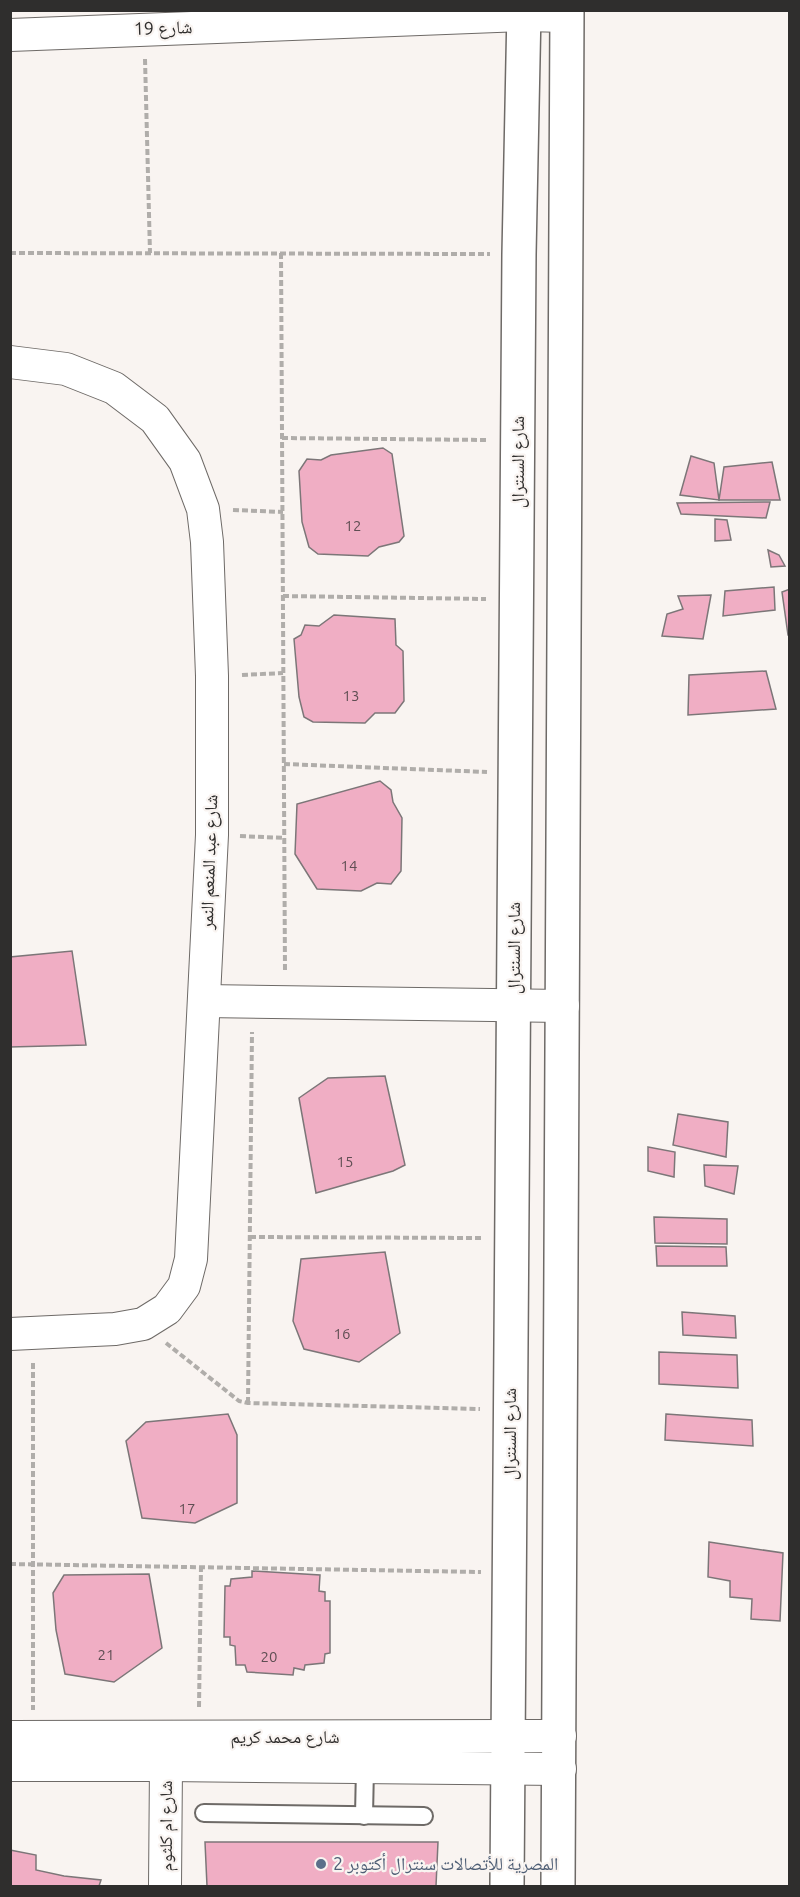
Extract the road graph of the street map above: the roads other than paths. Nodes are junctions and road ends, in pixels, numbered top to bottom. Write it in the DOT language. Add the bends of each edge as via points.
graph roads {
  1 [pos="524,13"];
  2 [pos="567,13"];
  3 [pos="10,35"];
  4 [pos="10,362"];
  5 [pos="204,1001"];
  6 [pos="513,1005"];
  7 [pos="563,1006"];
  8 [pos="22,1334"];
  9 [pos="560,1736"];
  10 [pos="22,1737"];
  11 [pos="507,1737"];
  12 [pos="10,1765"];
  13 [pos="166,1765"];
  14 [pos="365,1767"];
  15 [pos="507,1769"];
  16 [pos="560,1769"];
  17 [pos="204,1813"];
  18 [pos="364,1816"];
  19 [pos="424,1816"];
  20 [pos="165,1887"];
  21 [pos="507,1887"];
  22 [pos="558,1887"];
  1 -- 2 [label="street, شارع 19"];
  1 -- 3 [label="street, شارع 19"];
  1 -- 6 [label="street, شارع السنترال"];
  2 -- 7 [label="street"];
  4 -- 5 [label="street, شارع عبد المنعم النمر" via="66,369 114,388 155,419 185,461 203,509 212,676 212,835"];
  5 -- 6 [label="street"];
  5 -- 8 [label="street, شارع عبد المنعم النمر" via="191,1259 184,1286 167,1309 143,1324"];
  6 -- 7 [label="street"];
  6 -- 11 [label="street, شارع السنترال"];
  7 -- 9 [label="street"];
  9 -- 11 [label="street, شارع محمد كريم"];
  9 -- 16 [label="street"];
  10 -- 11 [label="street, شارع محمد كريم"];
  11 -- 15 [label="street, شارع السنترال"];
  12 -- 13 [label="street, شارع محمد كريم"];
  13 -- 14 [label="street, شارع محمد كريم"];
  13 -- 20 [label="street, شارع ام كلثوم"];
  14 -- 15 [label="street, شارع محمد كريم"];
  14 -- 18 [label="lane"];
  15 -- 16 [label="street, شارع محمد كريم"];
  15 -- 21 [label="street, شارع السنترال"];
  16 -- 22 [label="street"];
  17 -- 18 [label="lane"];
  18 -- 19 [label="lane"];
}
